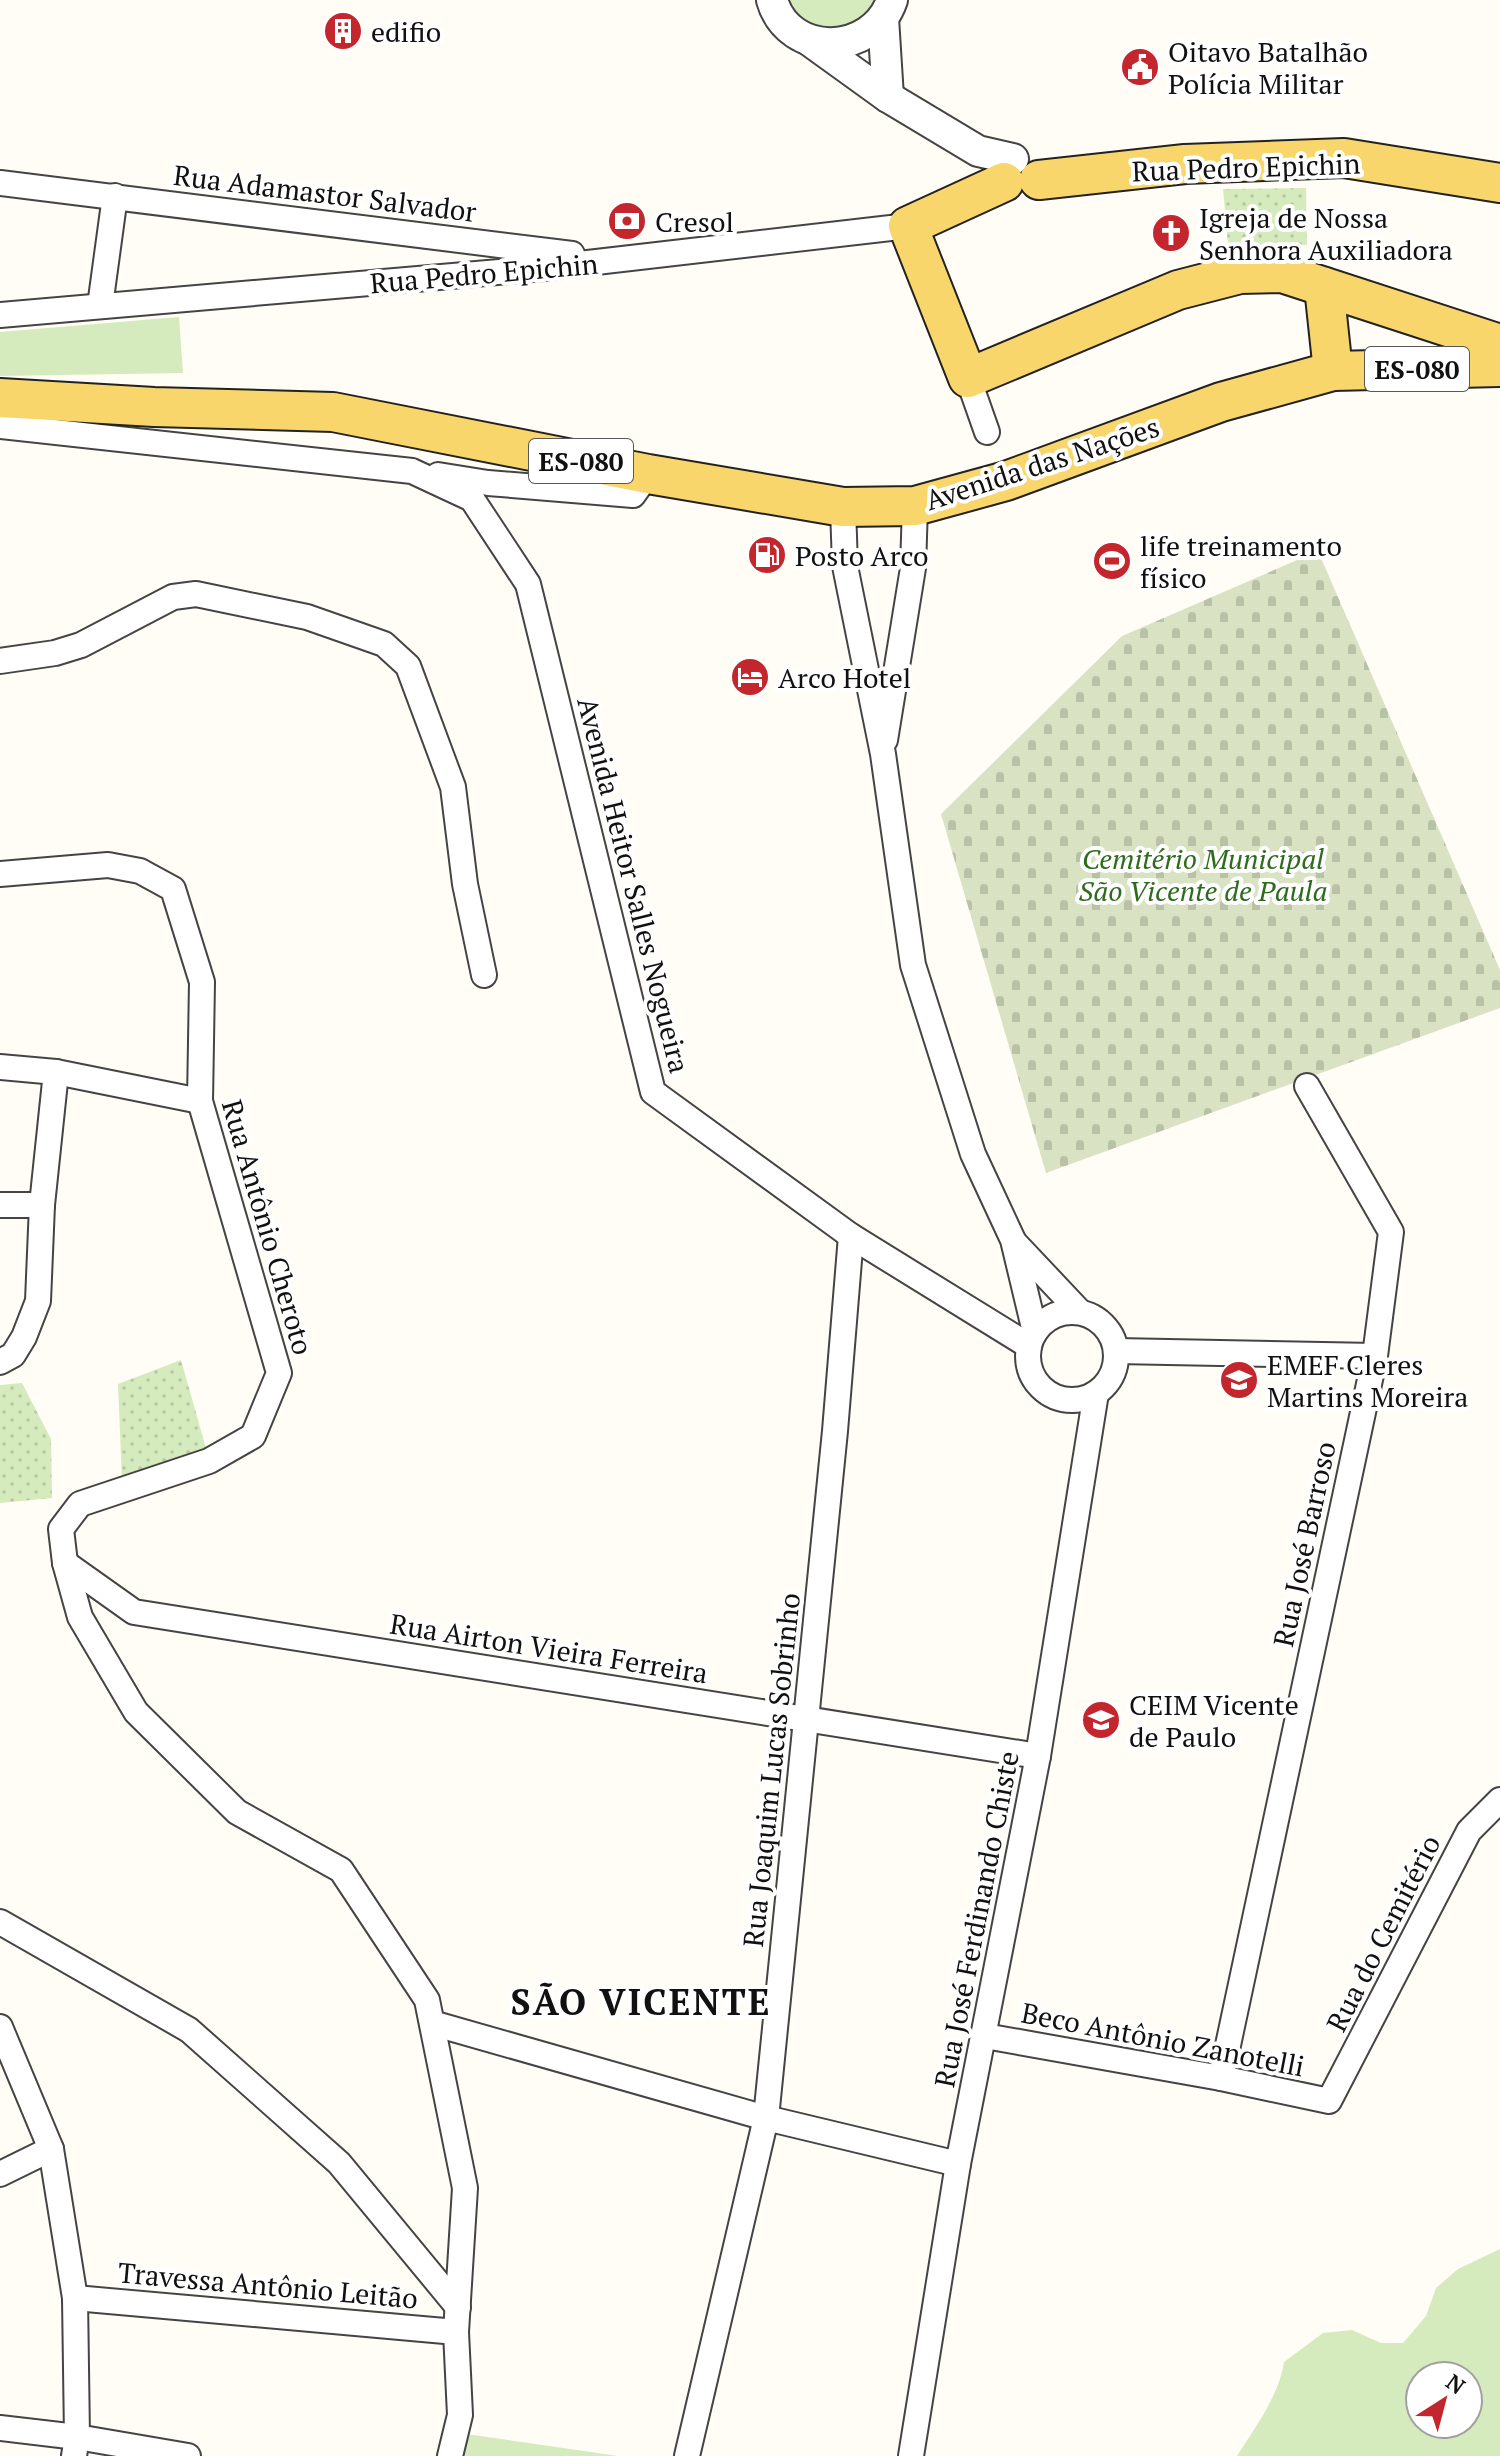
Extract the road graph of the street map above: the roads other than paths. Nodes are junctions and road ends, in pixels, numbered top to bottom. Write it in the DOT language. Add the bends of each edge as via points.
graph roads {
  1 [pos="748,0"];
  2 [pos="890,6"];
  3 [pos="777,10"];
  4 [pos="809,40"];
  5 [pos="888,97"];
  6 [pos="1010,174"];
  7 [pos="0,183"];
  8 [pos="1500,183"];
  9 [pos="115,196"];
  10 [pos="908,226"];
  11 [pos="543,260"];
  12 [pos="1324,287"];
  13 [pos="100,306"];
  14 [pos="0,315"];
  15 [pos="1500,344"];
  16 [pos="1500,367"];
  17 [pos="1333,371"];
  18 [pos="968,378"];
  19 [pos="0,398"];
  20 [pos="154,407"];
  21 [pos="0,414"];
  22 [pos="0,426"];
  23 [pos="987,432"];
  24 [pos="648,474"];
  25 [pos="480,491"];
  26 [pos="915,506"];
  27 [pos="843,507"];
  28 [pos="0,661"];
  29 [pos="883,754"];
  30 [pos="0,874"];
  31 [pos="484,975"];
  32 [pos="0,1067"];
  33 [pos="56,1072"];
  34 [pos="1307,1086"];
  35 [pos="200,1101"];
  36 [pos="0,1205"];
  37 [pos="42,1205"];
  38 [pos="851,1236"];
  39 [pos="1013,1240"];
  40 [pos="1080,1312"];
  41 [pos="1032,1339"];
  42 [pos="1116,1351"];
  43 [pos="1375,1356"];
  44 [pos="6,1359"];
  45 [pos="1096,1393"];
  46 [pos="65,1563"];
  47 [pos="806,1719"];
  48 [pos="1038,1756"];
  49 [pos="1500,1800"];
  50 [pos="0,1922"];
  51 [pos="432,2023"];
  52 [pos="2,2033"];
  53 [pos="985,2036"];
  54 [pos="1221,2078"];
  55 [pos="1329,2101"];
  56 [pos="766,2118"];
  57 [pos="51,2149"];
  58 [pos="958,2164"];
  59 [pos="0,2174"];
  60 [pos="75,2298"];
  61 [pos="458,2307"];
  62 [pos="456,2332"];
  63 [pos="0,2428"];
  64 [pos="76,2446"];
  65 [pos="688,2451"];
  66 [pos="188,2456"];
  67 [pos="450,2456"];
  68 [pos="911,2456"];
  1 -- 3 [label="street"];
  2 -- 4 [label="street" via="872,31 850,41"];
  2 -- 5 [label="street"];
  3 -- 4 [label="street"];
  4 -- 5 [label="street"];
  5 -- 6 [label="street"];
  6 -- 8 [label="main road, Rua Pedro Epichin" via="1344,158"];
  6 -- 10 [label="main road, Rua Pedro Epichin" via="962,203"];
  7 -- 9 [label="street, Rua Adamastor Salvador"];
  9 -- 11 [label="street, Rua Adamastor Salvador"];
  9 -- 13 [label="street"];
  10 -- 11 [label="street, Rua Pedro Epichin" via="642,257"];
  10 -- 18 [label="main road"];
  11 -- 13 [label="street, Rua Pedro Epichin"];
  12 -- 15 [label="main road"];
  12 -- 17 [label="main road"];
  12 -- 18 [label="main road" via="1282,273 1240,274 1178,290"];
  13 -- 14 [label="street, Rua Pedro Epichin"];
  16 -- 17 [label="main road, Avenida das Nações / ES-080"];
  17 -- 26 [label="main road, Avenida das Nações / ES-080" via="1221,402 1006,481"];
  18 -- 23 [label="street"];
  19 -- 20 [label="main road, Avenida das Nações / ES-080"];
  20 -- 21 [label="main road, Avenida das Nações / ES-080"];
  20 -- 24 [label="main road, Avenida das Nações / ES-080" via="333,412"];
  22 -- 25 [label="street" via="412,471"];
  24 -- 25 [label="street" via="633,495"];
  24 -- 27 [label="main road, Avenida das Nações / ES-080"];
  25 -- 38 [label="street, Avenida Heitor Salles Nogueira" via="528,584 653,1092"];
  26 -- 27 [label="main road, Avenida das Nações / ES-080"];
  26 -- 29 [label="street" via="913,568"];
  27 -- 29 [label="street" via="845,566"];
  28 -- 31 [label="street" via="81,645 173,597 196,594 307,617 384,644 408,666 453,787"];
  29 -- 39 [label="street" via="913,965 973,1154"];
  30 -- 35 [label="street, Rua Antônio Cheroto" via="108,865 140,871 173,889 202,982"];
  32 -- 33 [label="street"];
  33 -- 35 [label="street"];
  33 -- 37 [label="street"];
  34 -- 43 [label="street, Rua José Barroso" via="1391,1232"];
  35 -- 46 [label="street, Rua Antônio Cheroto" via="279,1373 253,1436 209,1461 80,1504 61,1529"];
  36 -- 37 [label="street"];
  37 -- 44 [label="street" via="38,1301 24,1337"];
  38 -- 41 [label="street, Avenida Heitor Salles Nogueira"];
  38 -- 47 [label="street, Rua Joaquim Lucas Sobrinho"];
  39 -- 40 [label="street"];
  39 -- 41 [label="street"];
  40 -- 41 [label="street" via="1055,1314"];
  40 -- 42 [label="street" via="1103,1324"];
  41 -- 45 [label="street" via="1031,1373 1040,1386 1069,1399"];
  42 -- 43 [label="street"];
  42 -- 45 [label="street" via="1112,1375"];
  43 -- 54 [label="street, Rua José Barroso"];
  45 -- 48 [label="street, Rua José Ferdinando Chiste"];
  46 -- 47 [label="street, Rua Airton Vieira Ferreira" via="134,1612"];
  46 -- 51 [label="street, Rua Antônio Cheroto" via="80,1617 136,1712 237,1812 341,1870 427,2000"];
  47 -- 48 [label="street, Rua Airton Vieira Ferreira"];
  47 -- 56 [label="street, Rua Joaquim Lucas Sobrinho"];
  48 -- 53 [label="street, Rua José Ferdinando Chiste"];
  49 -- 55 [label="street, Rua do Cemitério" via="1469,1831"];
  50 -- 61 [label="street" via="189,2030 339,2163"];
  51 -- 56 [label="street"];
  51 -- 61 [label="street, Rua Antônio Cheroto" via="465,2188"];
  52 -- 57 [label="street"];
  53 -- 54 [label="street, Beco Antônio Zanotelli"];
  53 -- 58 [label="street, Rua José Ferdinando Chiste"];
  54 -- 55 [label="street, Beco Antônio Zanotelli"];
  56 -- 58 [label="street"];
  56 -- 65 [label="street, Rua Joaquim Lucas Sobrinho"];
  57 -- 59 [label="street"];
  57 -- 60 [label="street"];
  58 -- 68 [label="street, Rua José Ferdinando Chiste"];
  60 -- 62 [label="street, Travessa Antônio Leitão"];
  60 -- 64 [label="street"];
  61 -- 62 [label="street, Rua Antônio Cheroto"];
  62 -- 67 [label="street, Rua Antônio Cheroto" via="460,2415"];
  63 -- 64 [label="street"];
  64 -- 66 [label="street"];
}
